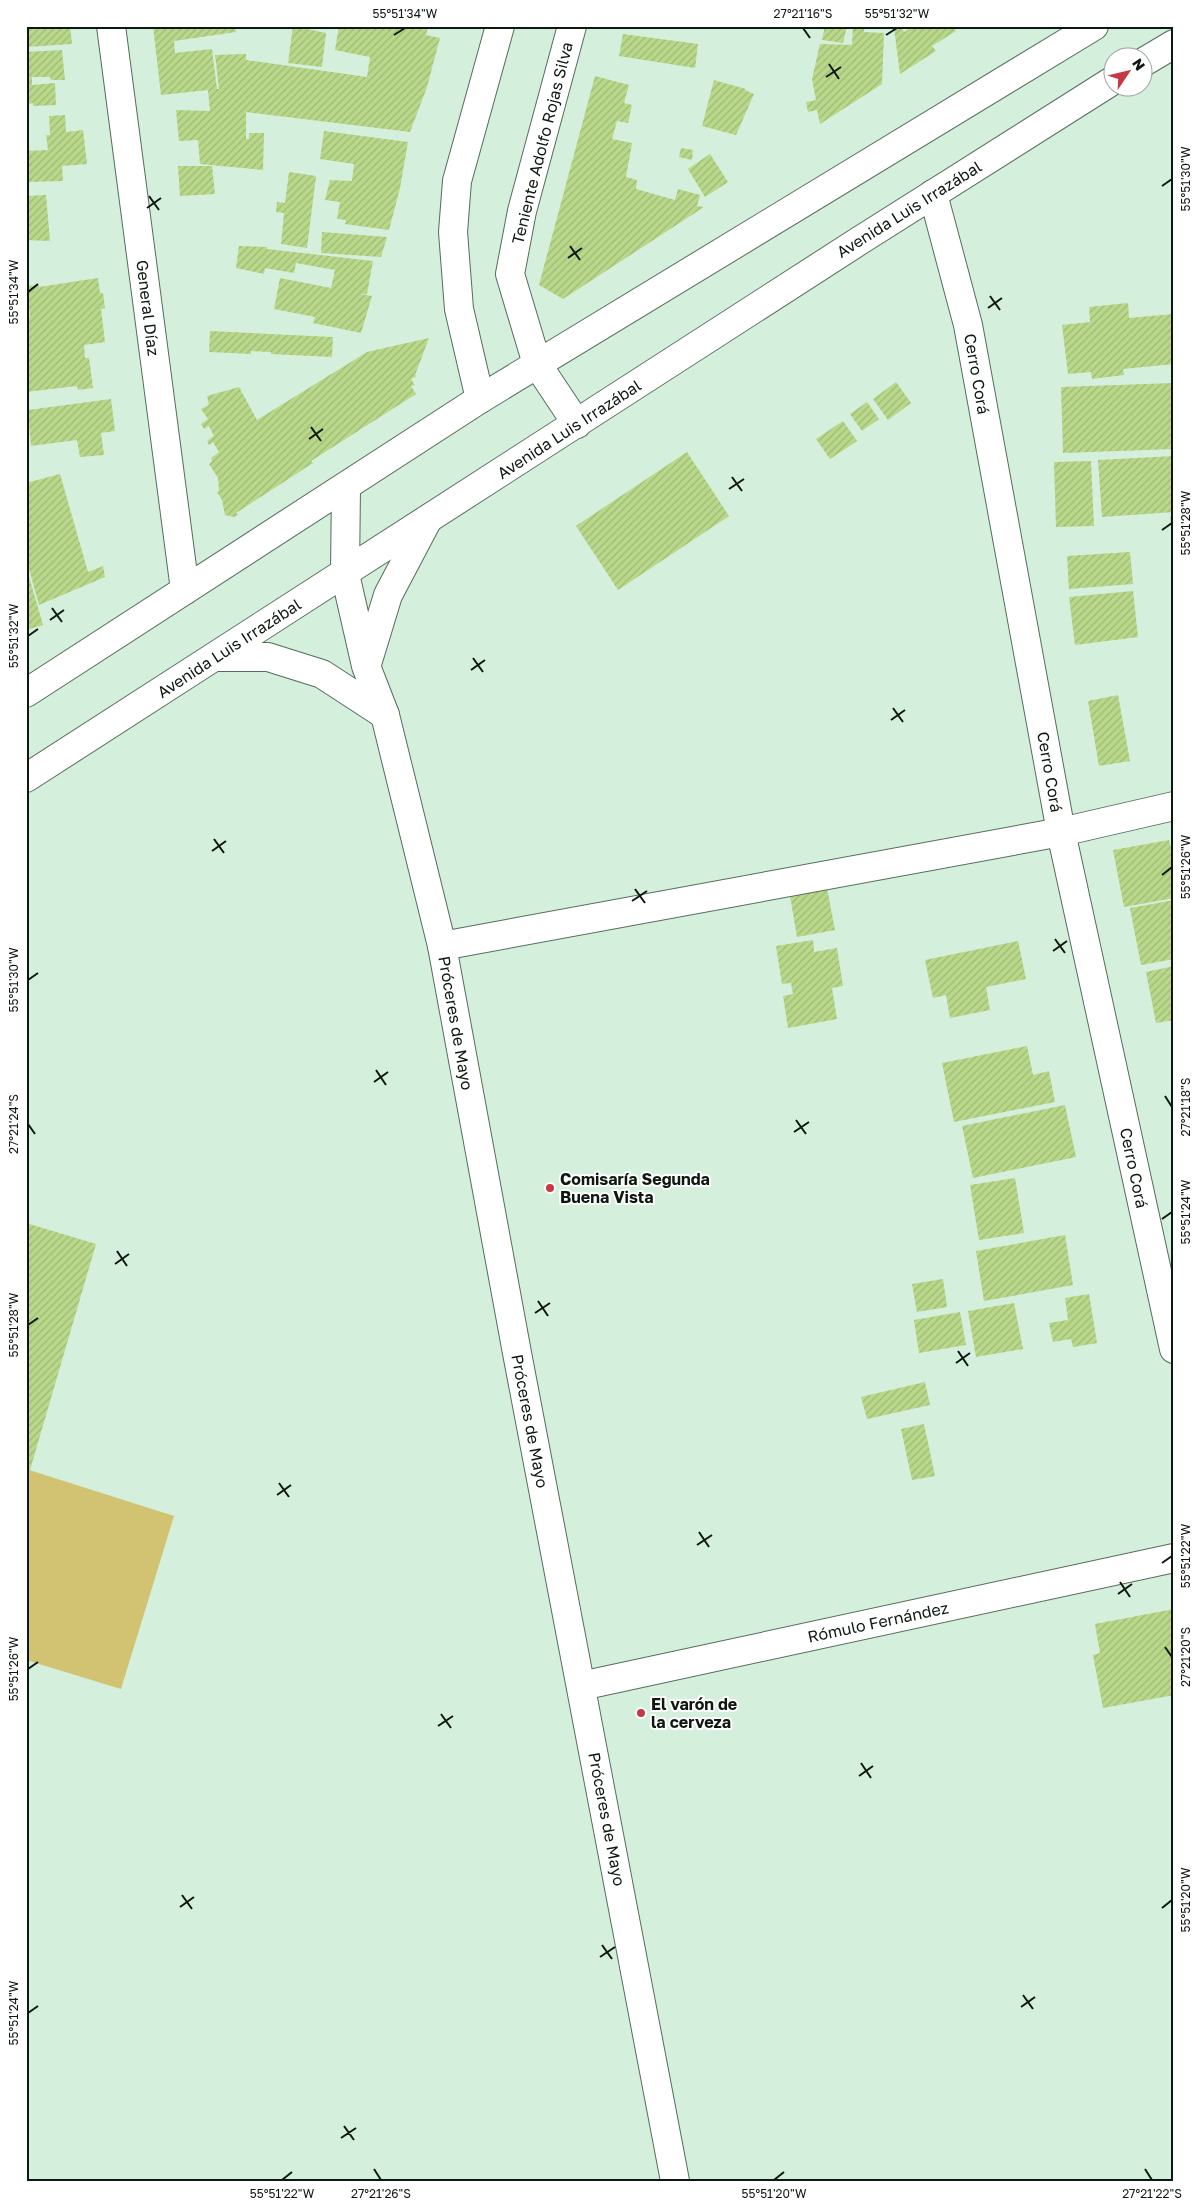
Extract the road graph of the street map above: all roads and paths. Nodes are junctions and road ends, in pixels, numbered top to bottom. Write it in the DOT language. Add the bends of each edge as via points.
graph roads {
  1 [pos="111,26"];
  2 [pos="500,26"];
  3 [pos="572,26"];
  4 [pos="1094,26"];
  5 [pos="1174,44"];
  6 [pos="1152,56"];
  7 [pos="1102,87"];
  8 [pos="933,194"];
  9 [pos="536,364"];
  10 [pos="480,399"];
  11 [pos="577,424"];
  12 [pos="346,487"];
  13 [pos="427,521"];
  14 [pos="344,574"];
  15 [pos="185,590"];
  16 [pos="215,657"];
  17 [pos="366,666"];
  18 [pos="26,693"];
  19 [pos="385,715"];
  20 [pos="26,778"];
  21 [pos="1174,806"];
  22 [pos="1061,832"];
  23 [pos="442,946"];
  24 [pos="1174,1349"];
  25 [pos="1174,1558"];
  26 [pos="582,1686"];
  27 [pos="676,2181"];
  1 -- 15 [label="street, General Díaz"];
  2 -- 10 [label="street" via="457,181 454,232 459,309"];
  3 -- 9 [label="street, Teniente Adolfo Rojas Silva" via="522,211 510,274"];
  4 -- 9 [label="street"];
  5 -- 6 [label="street"];
  7 -- 8 [label="street, Avenida Luis Irrazábal"];
  8 -- 11 [label="street, Avenida Luis Irrazábal"];
  8 -- 22 [label="street, Cerro Corá" via="968,325"];
  9 -- 10 [label="street"];
  9 -- 11 [label="street, Teniente Adolfo Rojas Silva"];
  10 -- 12 [label="street"];
  11 -- 13 [label="street, Avenida Luis Irrazábal"];
  12 -- 14 [label="street, Próceres de Mayo"];
  12 -- 15 [label="street"];
  13 -- 14 [label="street, Avenida Luis Irrazábal"];
  13 -- 17 [label="street" via="388,595"];
  14 -- 16 [label="street, Avenida Luis Irrazábal"];
  14 -- 17 [label="street, Próceres de Mayo"];
  15 -- 18 [label="street"];
  16 -- 19 [label="street" via="268,657 322,674"];
  16 -- 20 [label="street, Avenida Luis Irrazábal"];
  17 -- 19 [label="street, Próceres de Mayo"];
  19 -- 23 [label="street, Próceres de Mayo"];
  21 -- 22 [label="street"];
  22 -- 23 [label="street"];
  22 -- 24 [label="street, Cerro Corá"];
  23 -- 26 [label="street, Próceres de Mayo" via="516,1354"];
  25 -- 26 [label="street, Rómulo Fernández"];
  26 -- 27 [label="street, Próceres de Mayo"];
}
